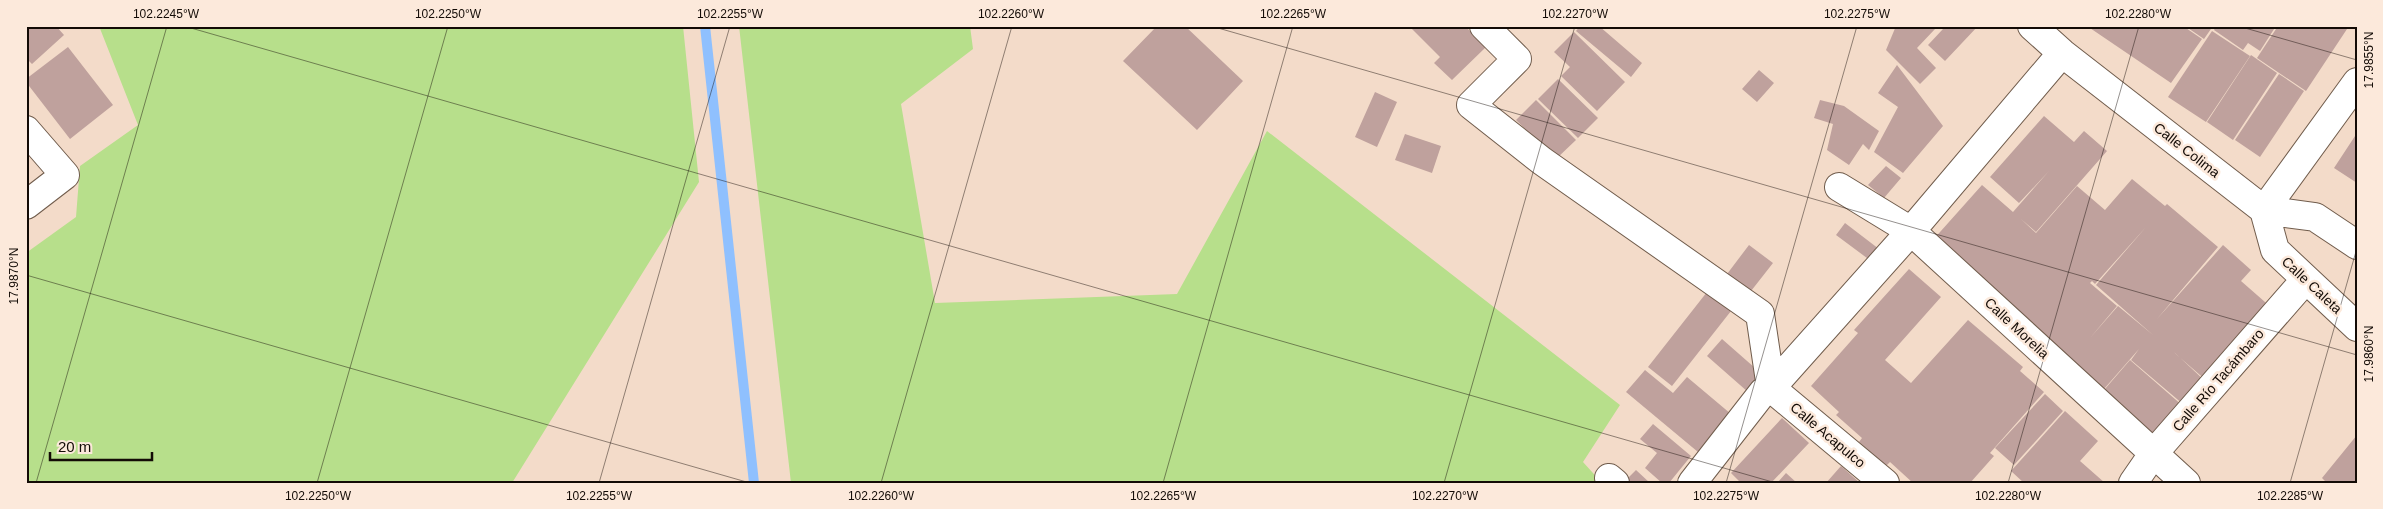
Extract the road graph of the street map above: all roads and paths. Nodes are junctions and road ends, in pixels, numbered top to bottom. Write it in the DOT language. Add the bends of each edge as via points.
graph roads {
  1 [pos="1484,26"];
  2 [pos="2032,26"];
  3 [pos="2062,53"];
  4 [pos="2357,82"];
  5 [pos="26,130"];
  6 [pos="1838,187"];
  7 [pos="26,206"];
  8 [pos="2264,210"];
  9 [pos="1911,231"];
  10 [pos="2357,245"];
  11 [pos="2306,279"];
  12 [pos="2357,328"];
  13 [pos="1771,388"];
  14 [pos="2153,454"];
  15 [pos="1692,483"];
  16 [pos="1885,483"];
  17 [pos="2133,483"];
  18 [pos="2186,483"];
  1 -- 13 [label="street" via="1517,59 1471,105 1542,161 1760,314"];
  2 -- 3 [label="street, Calle Colima"];
  3 -- 8 [label="street, Calle Colima"];
  3 -- 9 [label="street"];
  4 -- 8 [label="street"];
  5 -- 7 [label="street" via="65,174"];
  6 -- 9 [label="street, Calle Morelia"];
  8 -- 10 [label="street" via="2315,217"];
  8 -- 11 [label="street, Calle Caleta" via="2275,250"];
  9 -- 13 [label="street"];
  9 -- 14 [label="street, Calle Morelia"];
  11 -- 12 [label="street, Calle Caleta"];
  11 -- 14 [label="street, Calle Río Tacámbaro"];
  13 -- 15 [label="street" via="1763,392"];
  13 -- 16 [label="street, Calle Acapulco"];
  14 -- 17 [label="street, Calle Río Tacámbaro"];
  14 -- 18 [label="street, Calle Morelia"];
}
